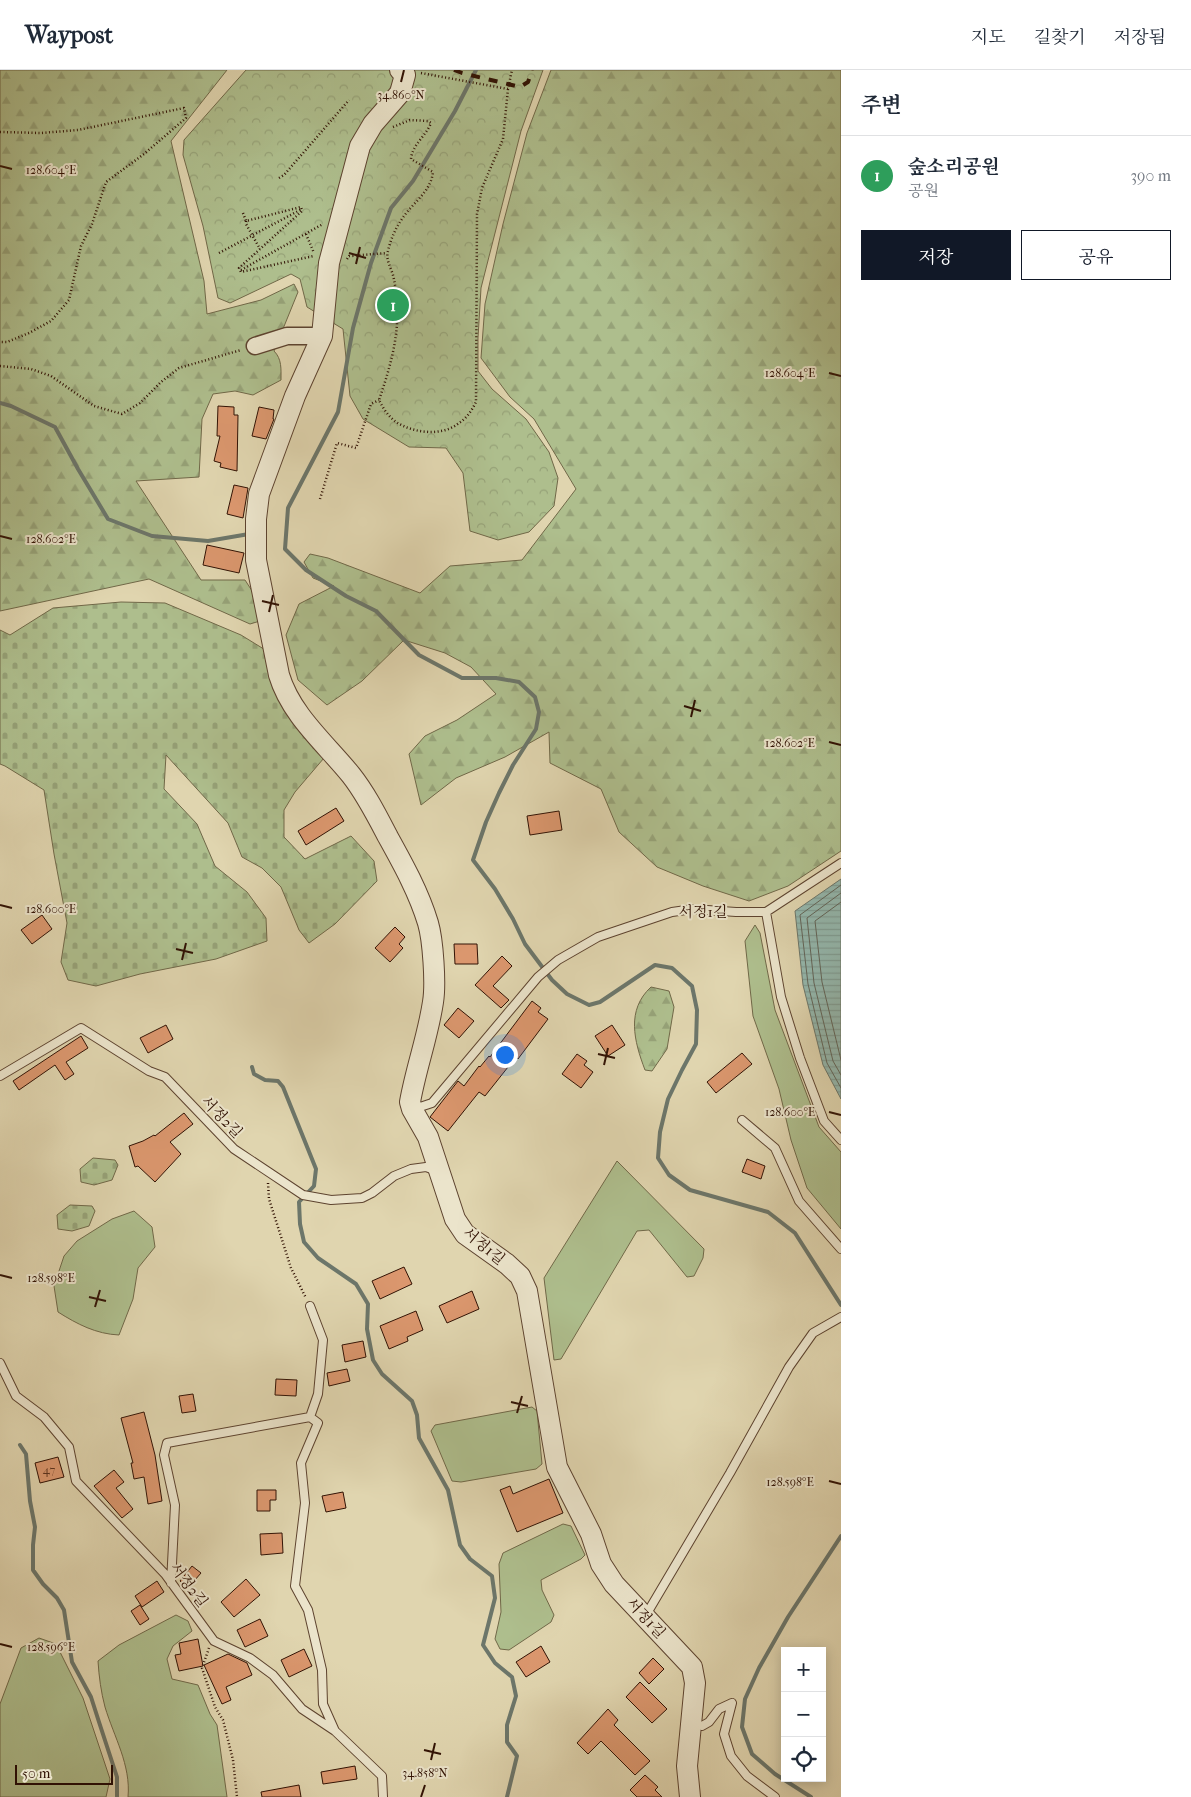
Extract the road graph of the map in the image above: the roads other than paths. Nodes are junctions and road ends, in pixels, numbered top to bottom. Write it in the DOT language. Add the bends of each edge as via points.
graph roads {
  1 [pos="400,70"];
  2 [pos="322,336"];
  3 [pos="255,346"];
  4 [pos="841,863"];
  5 [pos="766,912"];
  6 [pos="0,1076"];
  7 [pos="412,1110"];
  8 [pos="742,1120"];
  9 [pos="841,1140"];
  10 [pos="439,1172"];
  11 [pos="841,1249"];
  12 [pos="310,1306"];
  13 [pos="838,1319"];
  14 [pos="0,1363"];
  15 [pos="310,1417"];
  16 [pos="171,1583"];
  17 [pos="644,1617"];
  18 [pos="691,1722"];
  19 [pos="335,1731"];
  20 [pos="383,1797"];
  21 [pos="690,1797"];
  22 [pos="775,1797"];
  1 -- 2 [label="street" via="405,75 400,93 373,124 360,146 329,263"];
  2 -- 3 [label="street" via="287,336"];
  2 -- 7 [label="street" via="295,396 259,494 256,560 283,689 299,716 366,796 404,866 428,924 433,956 433,1001 410,1102"];
  4 -- 5 [label="lane"];
  5 -- 7 [label="lane, 서정1길" via="693,909 672,912 598,937 558,960 538,977 432,1103"];
  5 -- 9 [label="lane" via="781,997 800,1058 824,1121"];
  6 -- 10 [label="lane, 서정2길" via="81,1028 149,1071 165,1077 234,1149 304,1196 331,1200 362,1198 394,1176 411,1169 426,1167"];
  7 -- 10 [label="street, 서정1길" via="428,1137"];
  8 -- 11 [label="lane" via="775,1148 800,1200"];
  10 -- 17 [label="street, 서정1길" via="455,1219 465,1234 507,1264 520,1276 527,1291 556,1466 591,1534 602,1564 614,1584"];
  12 -- 15 [label="lane" via="323,1340 318,1394"];
  13 -- 17 [label="lane" via="813,1333 789,1367"];
  14 -- 16 [label="lane, 서정2길" via="16,1396 44,1417 69,1447 76,1481"];
  15 -- 16 [label="lane" via="167,1443 164,1455 175,1505"];
  15 -- 19 [label="lane" via="318,1422 301,1463 305,1503 295,1586 308,1610 322,1670 323,1704"];
  16 -- 19 [label="lane, 서정2길" via="214,1641 258,1663 273,1675 302,1709"];
  17 -- 18 [label="street, 서정1길" via="692,1667 695,1684"];
  18 -- 21 [label="street, 서정1길" via="687,1766"];
  18 -- 22 [label="lane" via="702,1726 719,1709 732,1703 724,1734 731,1756 747,1776"];
  19 -- 20 [label="lane, 서정2길" via="382,1776"];
}
